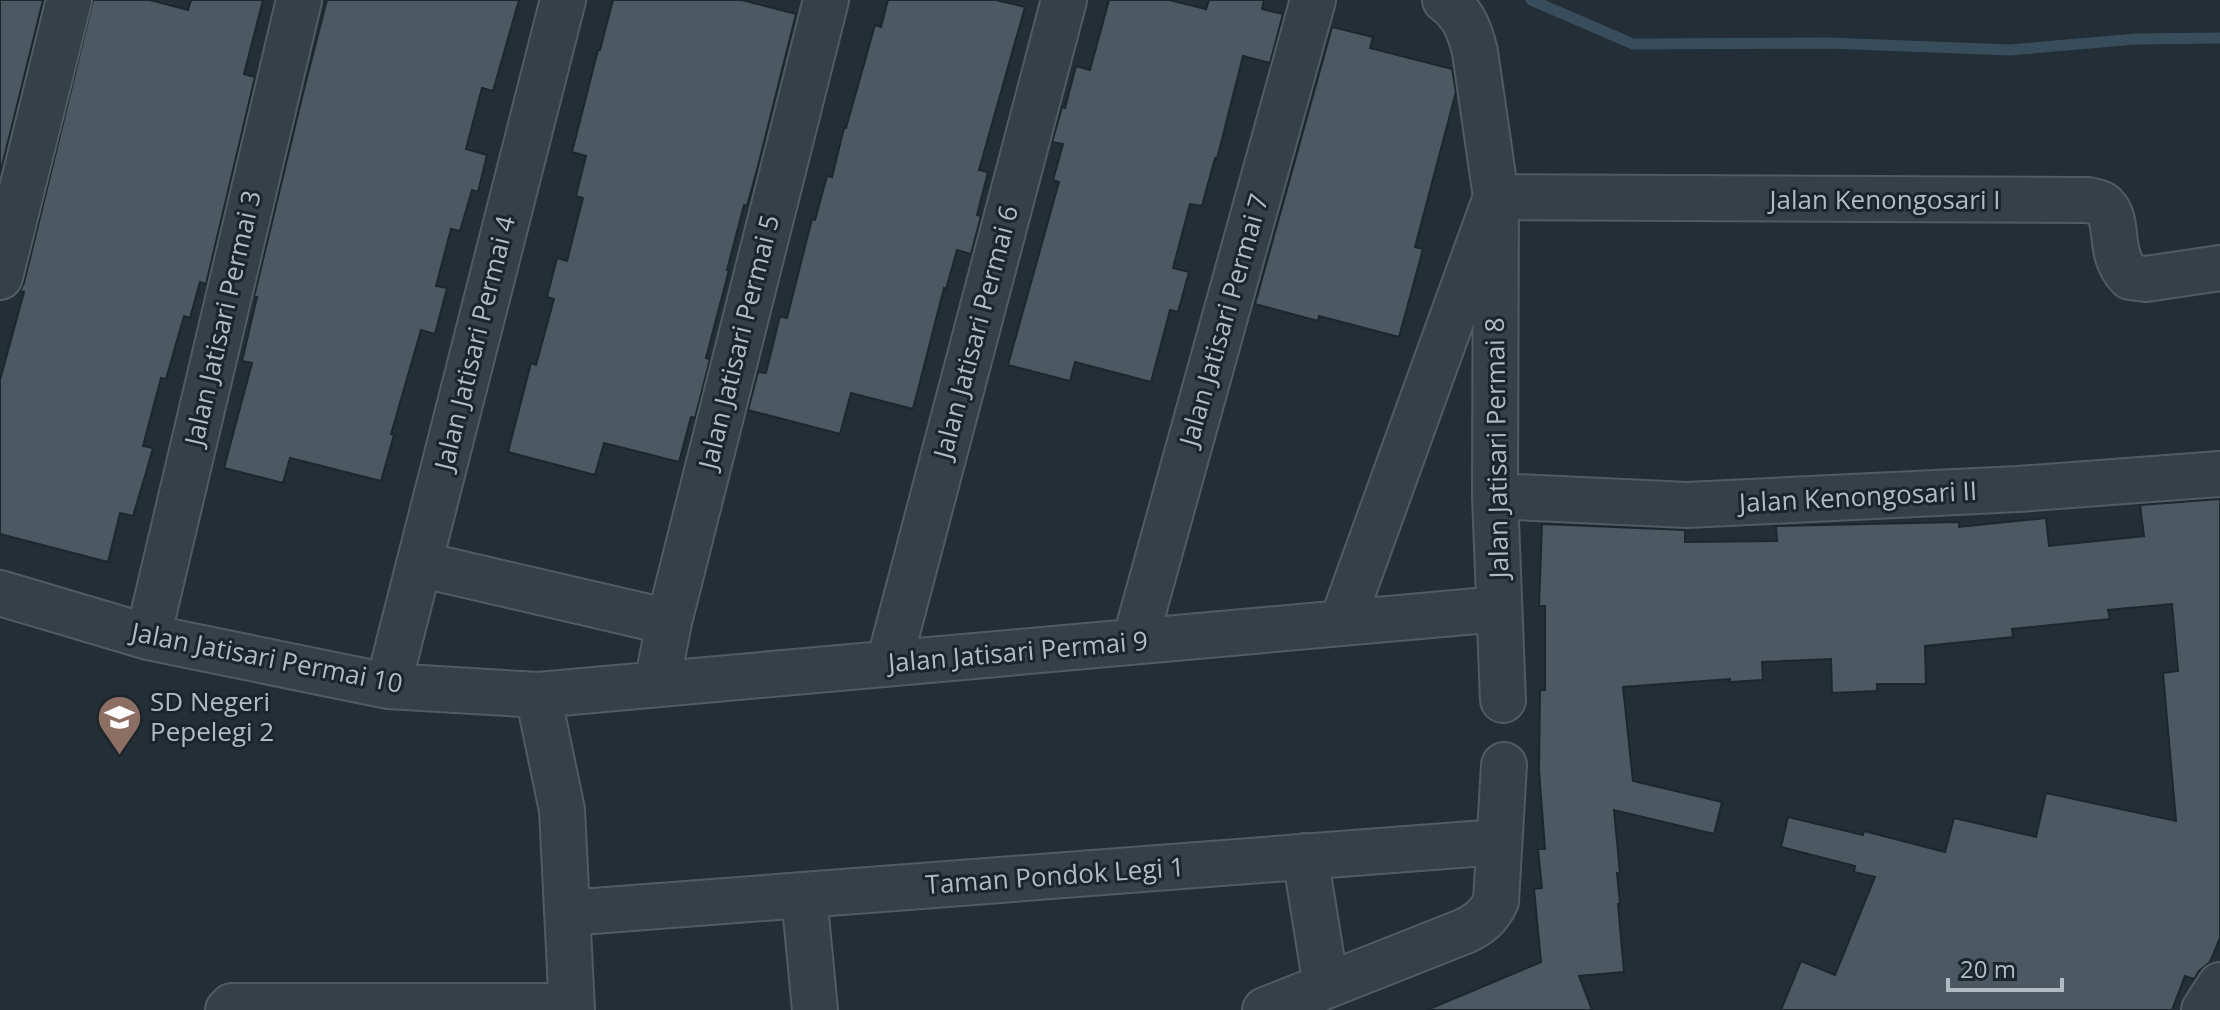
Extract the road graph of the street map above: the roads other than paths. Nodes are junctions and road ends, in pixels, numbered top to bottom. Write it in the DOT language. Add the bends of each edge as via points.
graph roads {
  1 [pos="69,0"];
  2 [pos="299,0"];
  3 [pos="563,0"];
  4 [pos="826,0"];
  5 [pos="1064,0"];
  6 [pos="1313,0"];
  7 [pos="1445,0"];
  8 [pos="1496,197"];
  9 [pos="2220,268"];
  10 [pos="0,277"];
  11 [pos="2220,474"];
  12 [pos="1495,496"];
  13 [pos="419,564"];
  14 [pos="0,593"];
  15 [pos="1499,609"];
  16 [pos="669,622"];
  17 [pos="1342,622"];
  18 [pos="148,637"];
  19 [pos="1135,641"];
  20 [pos="889,663"];
  21 [pos="657,684"];
  22 [pos="388,686"];
  23 [pos="538,695"];
  24 [pos="1503,700"];
  25 [pos="1504,765"];
  26 [pos="1498,842"];
  27 [pos="1305,856"];
  28 [pos="804,895"];
  29 [pos="567,913"];
  30 [pos="2220,985"];
  31 [pos="1326,986"];
  32 [pos="572,1008"];
  33 [pos="228,1010"];
  34 [pos="815,1010"];
  35 [pos="1265,1010"];
  36 [pos="2204,1010"];
  1 -- 10 [label="street"];
  2 -- 18 [label="street, Jalan Jatisari Permai 3"];
  3 -- 13 [label="street, Jalan Jatisari Permai 4"];
  4 -- 16 [label="street, Jalan Jatisari Permai 5"];
  5 -- 20 [label="street, Jalan Jatisari Permai 6"];
  6 -- 19 [label="street, Jalan Jatisari Permai 7"];
  7 -- 8 [label="street, Jalan Jatisari Permai 8" via="1470,29"];
  8 -- 9 [label="street, Jalan Kenongosari I" via="2088,200 2099,202 2111,216 2117,257 2130,277"];
  8 -- 12 [label="street, Jalan Jatisari Permai 8"];
  8 -- 17 [label="street, Jalan Jatisari Permai 8"];
  11 -- 12 [label="street, Jalan Kenongosari II" via="1687,505"];
  12 -- 15 [label="street, Jalan Jatisari Permai 8"];
  13 -- 16 [label="street"];
  13 -- 22 [label="street, Jalan Jatisari Permai 4"];
  14 -- 18 [label="street, Jalan Jatisari Permai 10"];
  15 -- 17 [label="street, Jalan Jatisari Permai 9"];
  15 -- 24 [label="street, Jalan Jatisari Permai 8"];
  16 -- 21 [label="street, Jalan Jatisari Permai 5"];
  17 -- 19 [label="street, Jalan Jatisari Permai 9"];
  18 -- 22 [label="street, Jalan Jatisari Permai 10"];
  19 -- 20 [label="street, Jalan Jatisari Permai 9"];
  20 -- 21 [label="street, Jalan Jatisari Permai 9"];
  21 -- 23 [label="street, Jalan Jatisari Permai 9"];
  22 -- 23 [label="street, Jalan Jatisari Permai 10"];
  23 -- 29 [label="street" via="562,810"];
  25 -- 26 [label="street"];
  26 -- 27 [label="street, Taman Pondok Legi 1"];
  26 -- 31 [label="street" via="1496,901 1479,924"];
  27 -- 28 [label="street, Taman Pondok Legi 1"];
  27 -- 31 [label="street"];
  28 -- 29 [label="street, Taman Pondok Legi 1"];
  28 -- 34 [label="street"];
  29 -- 32 [label="street"];
  30 -- 36 [label="street"];
  31 -- 35 [label="street"];
  32 -- 33 [label="street"];
}
